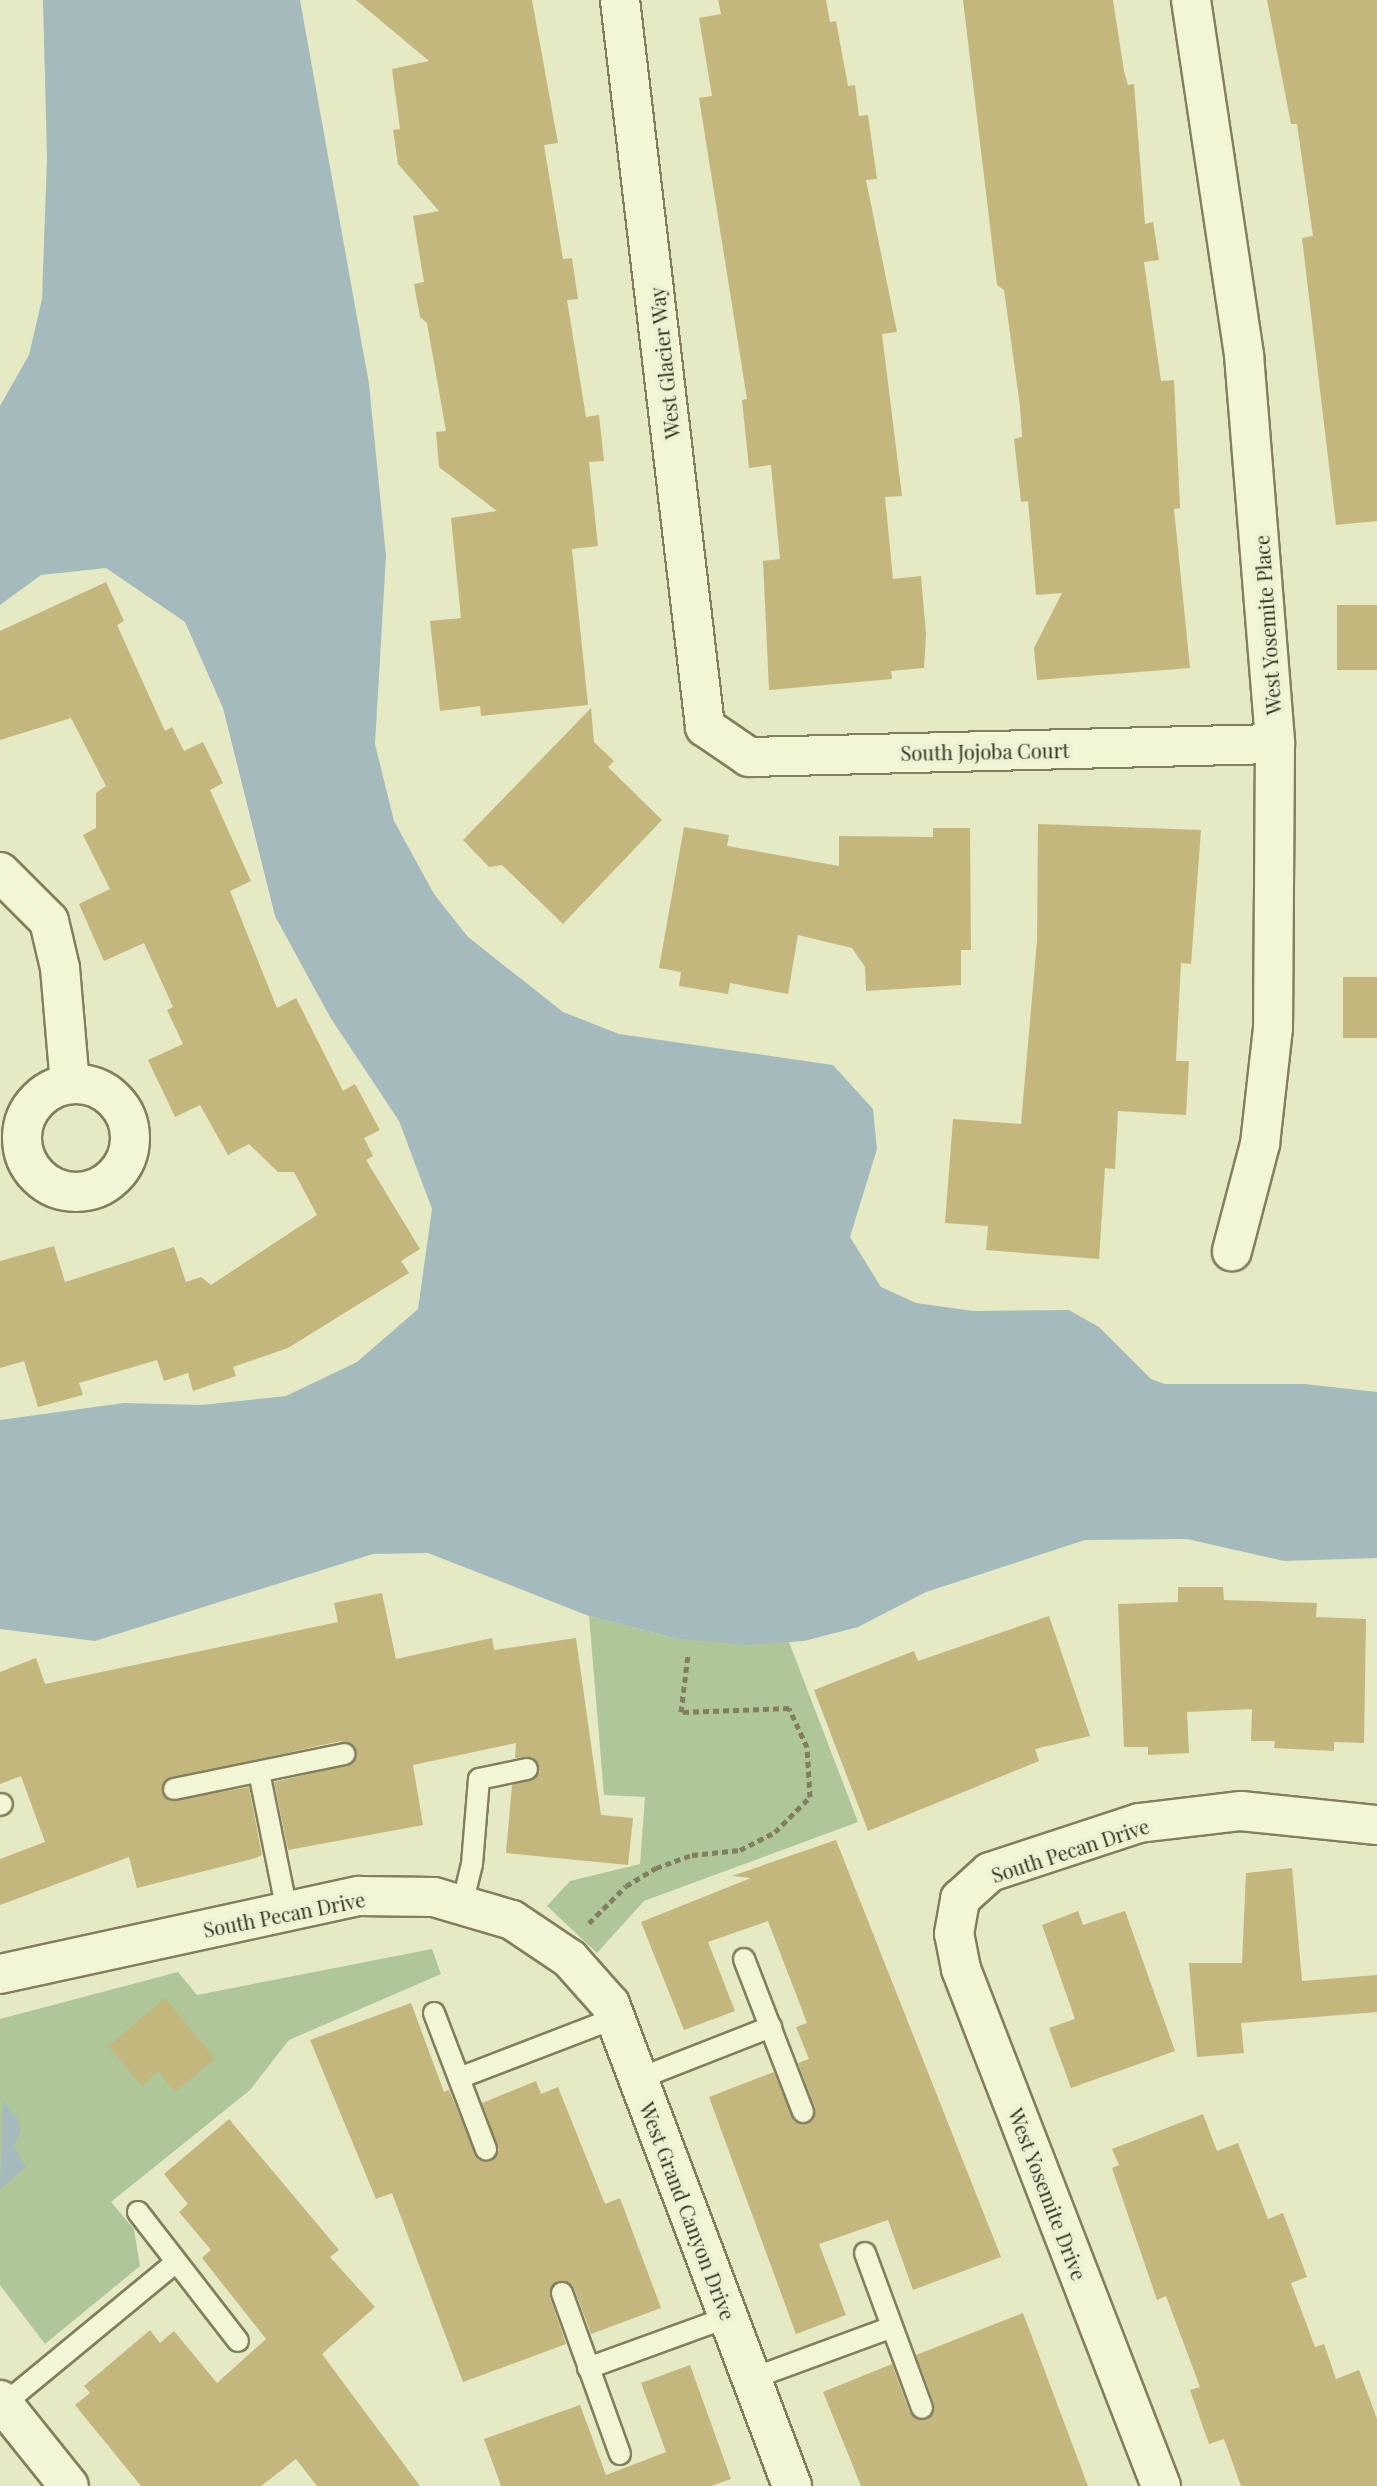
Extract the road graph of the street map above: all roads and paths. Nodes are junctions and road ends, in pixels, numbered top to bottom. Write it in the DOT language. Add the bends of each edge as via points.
graph roads {
  1 [pos="620,0"];
  2 [pos="1191,0"];
  3 [pos="705,727"];
  4 [pos="1275,744"];
  5 [pos="0,872"];
  6 [pos="70,1084"];
  7 [pos="1232,1251"];
  8 [pos="688,1655"];
  9 [pos="344,1754"];
  10 [pos="527,1769"];
  11 [pos="259,1772"];
  12 [pos="174,1789"];
  13 [pos="1377,1825"];
  14 [pos="960,1899"];
  15 [pos="462,1905"];
  16 [pos="287,1911"];
  17 [pos="560,1952"];
  18 [pos="744,1959"];
  19 [pos="0,1974"];
  20 [pos="434,2013"];
  21 [pos="615,2018"];
  22 [pos="771,2027"];
  23 [pos="459,2078"];
  24 [pos="638,2079"];
  25 [pos="803,2112"];
  26 [pos="486,2149"];
  27 [pos="138,2212"];
  28 [pos="865,2253"];
  29 [pos="176,2262"];
  30 [pos="562,2293"];
  31 [pos="728,2317"];
  32 [pos="892,2327"];
  33 [pos="238,2341"];
  34 [pos="588,2368"];
  35 [pos="751,2379"];
  36 [pos="922,2408"];
  37 [pos="6,2418"];
  38 [pos="620,2454"];
  39 [pos="69,2486"];
  40 [pos="792,2486"];
  41 [pos="1161,2486"];
  1 -- 3 [label="street, West Glacier Way"];
  2 -- 4 [label="street, West Yosemite Place" via="1244,355"];
  3 -- 4 [label="street, South Jojoba Court" via="749,757"];
  4 -- 7 [label="street, West Yosemite Place" via="1273,1028 1260,1144"];
  5 -- 6 [label="street" via="25,891 49,921 60,968"];
  8 -- 17 [label="path" via="681,1712 789,1708 807,1747 810,1797 775,1832 740,1850 692,1855 626,1886"];
  9 -- 11 [label="lane"];
  10 -- 15 [label="lane" via="479,1779 472,1864"];
  11 -- 12 [label="lane"];
  11 -- 16 [label="lane"];
  13 -- 14 [label="street, South Pecan Drive" via="1241,1811 1139,1823 990,1872"];
  14 -- 41 [label="street, West Yosemite Drive" via="954,1934 961,1969"];
  15 -- 16 [label="street, South Pecan Drive" via="434,1897 359,1896"];
  15 -- 17 [label="street, South Pecan Drive" via="512,1920"];
  16 -- 19 [label="street, South Pecan Drive"];
  17 -- 21 [label="street, West Grand Canyon Drive" via="610,2004"];
  18 -- 22 [label="lane"];
  20 -- 23 [label="lane"];
  21 -- 23 [label="lane"];
  21 -- 24 [label="street, West Grand Canyon Drive"];
  22 -- 24 [label="lane"];
  22 -- 25 [label="lane"];
  23 -- 26 [label="lane"];
  24 -- 31 [label="street, West Grand Canyon Drive"];
  27 -- 29 [label="lane"];
  28 -- 32 [label="lane"];
  29 -- 33 [label="lane"];
  29 -- 37 [label="lane"];
  30 -- 34 [label="lane"];
  31 -- 34 [label="lane"];
  31 -- 35 [label="street, West Grand Canyon Drive"];
  32 -- 35 [label="lane"];
  32 -- 36 [label="lane"];
  34 -- 38 [label="lane"];
  35 -- 40 [label="street, West Grand Canyon Drive"];
  37 -- 39 [label="street"];
}
